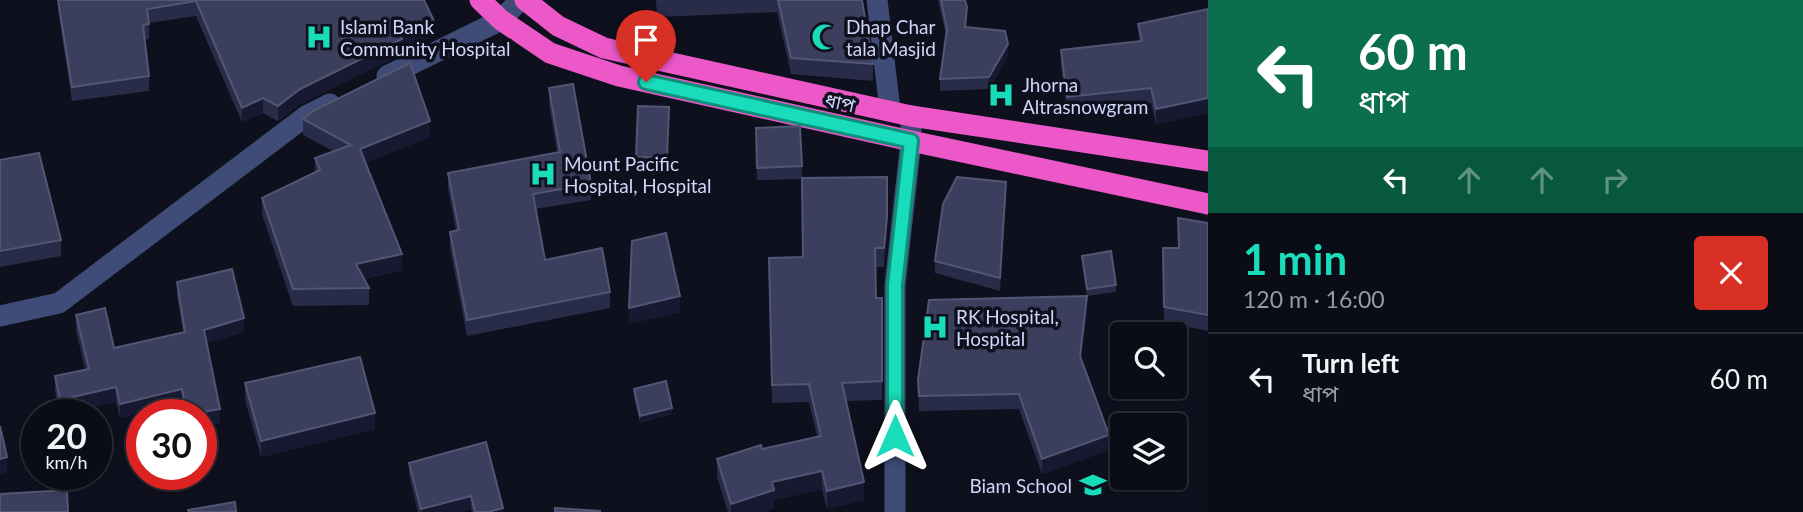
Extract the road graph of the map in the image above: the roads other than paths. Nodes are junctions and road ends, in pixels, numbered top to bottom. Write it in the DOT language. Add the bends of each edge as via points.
graph roads {
  1 [pos="480,0"];
  2 [pos="522,0"];
  3 [pos="877,0"];
  4 [pos="501,20"];
  5 [pos="900,113"];
  6 [pos="911,141"];
  7 [pos="1208,161"];
  8 [pos="1208,204"];
  9 [pos="0,316"];
  10 [pos="895,512"];
  1 -- 4 [label="highway, ধাপ"];
  2 -- 4 [label="street"];
  2 -- 5 [label="highway, ধাপ" via="558,26 604,48"];
  3 -- 5 [label="street"];
  4 -- 6 [label="highway, ধাপ" via="550,53 619,76"];
  4 -- 9 [label="street" via="306,116 59,303"];
  5 -- 6 [label="street"];
  5 -- 7 [label="highway, ধাপ"];
  6 -- 8 [label="highway, ধাপ"];
  6 -- 10 [label="street" via="895,285"];
}
